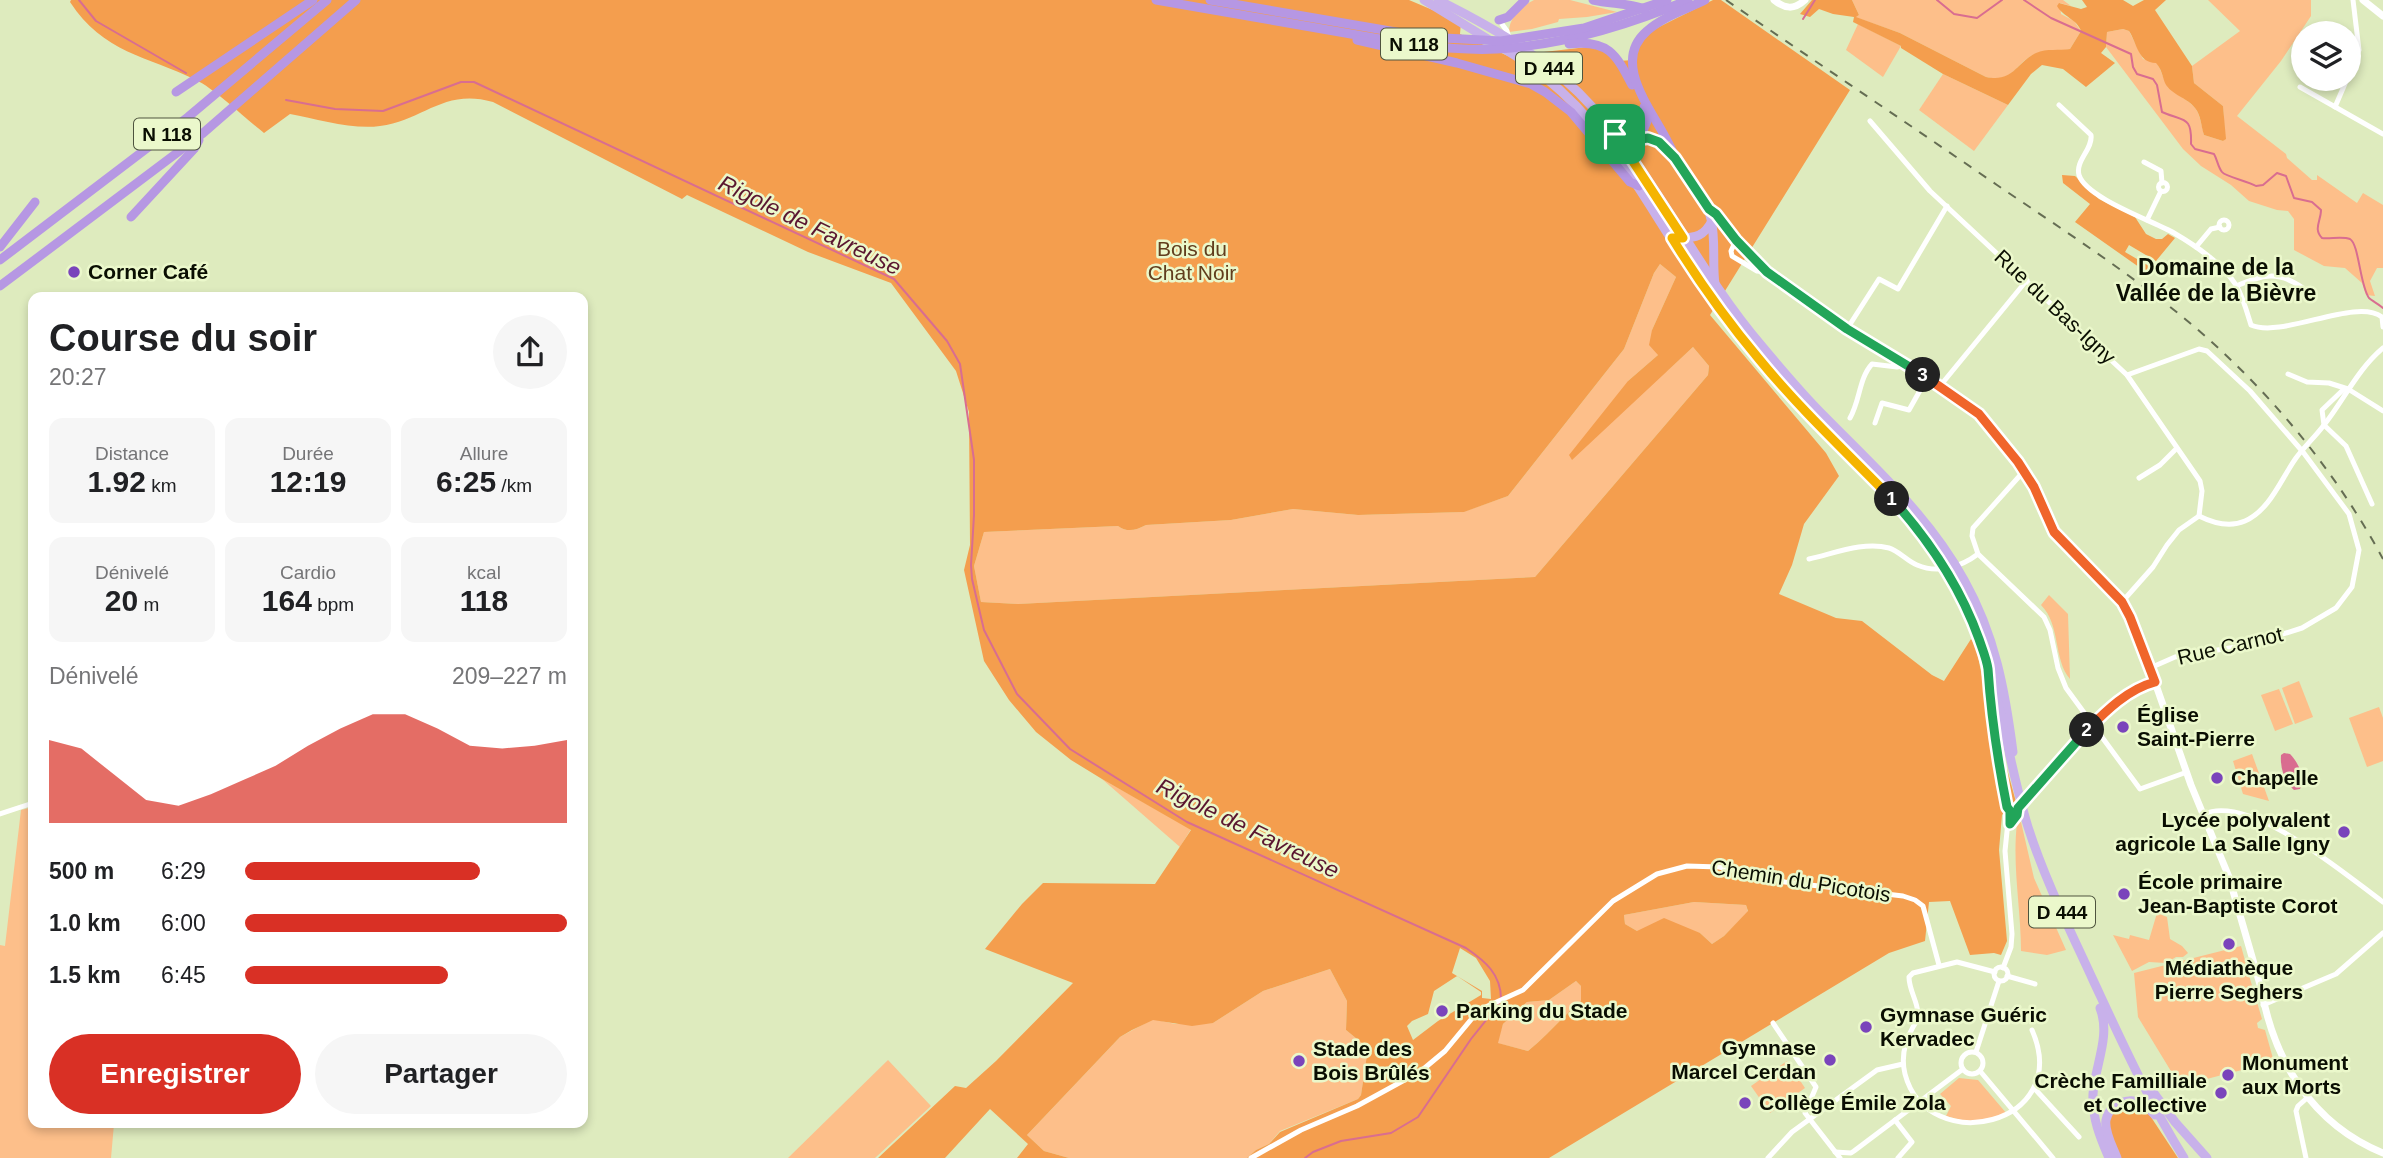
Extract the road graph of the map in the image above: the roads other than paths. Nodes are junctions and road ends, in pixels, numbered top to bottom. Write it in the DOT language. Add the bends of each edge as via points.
graph roads {
  1 [pos="313,0"];
  2 [pos="327,0"];
  3 [pos="356,0"];
  4 [pos="1156,0"];
  5 [pos="1210,0"];
  6 [pos="1424,0"];
  7 [pos="1438,0"];
  8 [pos="1525,0"];
  9 [pos="1593,0"];
  10 [pos="1667,0"];
  11 [pos="1705,0"];
  12 [pos="1774,0"];
  13 [pos="1805,0"];
  14 [pos="2353,0"];
  15 [pos="2363,0"];
  16 [pos="1689,4"];
  17 [pos="1644,9"];
  18 [pos="1471,16"];
  19 [pos="2383,16"];
  20 [pos="1499,20"];
  21 [pos="2355,21"];
  22 [pos="1343,32"];
  23 [pos="1508,38"];
  24 [pos="1562,40"];
  25 [pos="2307,91"];
  26 [pos="2342,91"];
  27 [pos="176,92"];
  28 [pos="2059,105"];
  29 [pos="2335,107"];
  30 [pos="1870,121"];
  31 [pos="202,134"];
  32 [pos="1615,134"];
  33 [pos="2383,134"];
  34 [pos="1640,138"];
  35 [pos="1675,158"];
  36 [pos="2144,162"];
  37 [pos="1639,186"];
  38 [pos="35,202"];
  39 [pos="1947,206"];
  40 [pos="1709,209"];
  41 [pos="131,217"];
  42 [pos="2147,220"];
  43 [pos="1712,221"];
  44 [pos="2220,227"];
  45 [pos="1672,238"];
  46 [pos="1683,238"];
  47 [pos="1736,240"];
  48 [pos="0,247"];
  49 [pos="2196,247"];
  50 [pos="0,260"];
  51 [pos="1767,272"];
  52 [pos="2027,280"];
  53 [pos="2236,285"];
  54 [pos="0,286"];
  55 [pos="1716,286"];
  56 [pos="2303,288"];
  57 [pos="2383,327"];
  58 [pos="1847,329"];
  59 [pos="2383,348"];
  60 [pos="1907,365"];
  61 [pos="2127,374"];
  62 [pos="2288,374"];
  63 [pos="1927,378"];
  64 [pos="1940,386"];
  65 [pos="2346,389"];
  66 [pos="2383,411"];
  67 [pos="1850,418"];
  68 [pos="1875,423"];
  69 [pos="2324,425"];
  70 [pos="2177,448"];
  71 [pos="2302,452"];
  72 [pos="2024,471"];
  73 [pos="2139,478"];
  74 [pos="2372,504"];
  75 [pos="2199,516"];
  76 [pos="1978,554"];
  77 [pos="1809,559"];
  78 [pos="2122,602"];
  79 [pos="2150,668"];
  80 [pos="1988,669"];
  81 [pos="2155,682"];
  82 [pos="2092,725"];
  83 [pos="2187,772"];
  84 [pos="2018,788"];
  85 [pos="28,805"];
  86 [pos="0,814"];
  87 [pos="2013,814"];
  88 [pos="2204,814"];
  89 [pos="2383,902"];
  90 [pos="2383,933"];
  91 [pos="1939,965"];
  92 [pos="2003,968"];
  93 [pos="1995,972"];
  94 [pos="2007,976"];
  95 [pos="1999,981"];
  96 [pos="2035,984"];
  97 [pos="2101,996"];
  98 [pos="2263,1005"];
  99 [pos="1773,1023"];
  100 [pos="2032,1030"];
  101 [pos="1976,1052"];
  102 [pos="1903,1064"];
  103 [pos="1963,1069"];
  104 [pos="1980,1071"];
  105 [pos="2035,1088"];
  106 [pos="2145,1088"];
  107 [pos="2308,1098"];
  108 [pos="1917,1103"];
  109 [pos="2015,1114"];
  110 [pos="2160,1117"];
  111 [pos="1811,1120"];
  112 [pos="1895,1120"];
  113 [pos="1986,1128"];
  114 [pos="1976,1130"];
  115 [pos="2079,1136"];
  116 [pos="1835,1152"];
  117 [pos="2383,1153"];
  118 [pos="1851,1155"];
  119 [pos="2050,1157"];
  120 [pos="1251,1158"];
  121 [pos="1768,1158"];
  122 [pos="1840,1158"];
  123 [pos="1898,1158"];
  124 [pos="2109,1158"];
  125 [pos="2117,1158"];
  126 [pos="2184,1158"];
  127 [pos="2207,1158"];
  128 [pos="2306,1158"];
  1 -- 27 [label="highway"];
  2 -- 50 [label="highway, N 118" via="188,117"];
  3 -- 31 [label="highway, N 118"];
  4 -- 22 [label="highway, N 118"];
  5 -- 17 [label="highway, N 118" via="1398,33 1473,41 1584,28"];
  6 -- 37 [label="main road, D 444" via="1514,54 1555,85 1598,128"];
  7 -- 18 [label="main road, D 444"];
  8 -- 20 [label="highway"];
  9 -- 17 [label="highway"];
  10 -- 17 [label="highway, N 118"];
  11 -- 16 [label="highway"];
  12 -- 13 [label="street" via="1786,8"];
  14 -- 21 [label="street"];
  15 -- 19 [label="street"];
  16 -- 24 [label="highway, N 118"];
  16 -- 35 [label="highway" via="1649,29 1637,43 1632,61 1635,82"];
  18 -- 20 [label="main road"];
  18 -- 23 [label="main road, D 444"];
  20 -- 23 [label="street"];
  22 -- 24 [label="highway, N 118" via="1485,49"];
  22 -- 37 [label="highway" via="1538,88 1571,112 1630,182"];
  23 -- 32 [label="main road, D 444" via="1578,93"];
  24 -- 34 [label="highway" via="1596,44 1616,56 1647,112"];
  25 -- 29 [label="street"];
  26 -- 29 [label="street"];
  28 -- 42 [label="street" via="2091,135 2079,167 2085,183 2100,197"];
  29 -- 33 [label="street"];
  30 -- 39 [label="street, Rue du Bas-Igny"];
  31 -- 41 [label="highway" via="194,149"];
  31 -- 54 [label="highway, N 118"];
  32 -- 34 [label="main road" via="1627,141"];
  32 -- 46 [label="main road, D 444"];
  34 -- 35 [label="main road" via="1659,142"];
  35 -- 40 [label="main road"];
  36 -- 42 [label="street" via="2161,171 2162,183"];
  37 -- 45 [label="main road, D 444"];
  38 -- 48 [label="highway"];
  39 -- 52 [label="street, Rue du Bas-Igny"];
  39 -- 58 [label="street" via="1898,289 1879,279"];
  40 -- 43 [label="main road"];
  40 -- 47 [label="street"];
  42 -- 49 [label="street"];
  43 -- 46 [label="main road" via="1698,237"];
  43 -- 55 [label="main road"];
  44 -- 49 [label="street" via="2211,229"];
  45 -- 46 [label="main road"];
  45 -- 80 [label="main road, D 444" via="1758,358 1892,499 1939,559 1970,616"];
  46 -- 55 [label="main road, D 444"];
  47 -- 51 [label="street"];
  47 -- 51 [label="street" via="1732,256"];
  49 -- 53 [label="street"];
  51 -- 58 [label="street"];
  52 -- 61 [label="street, Rue du Bas-Igny"];
  52 -- 64 [label="street"];
  53 -- 56 [label="street" via="2265,275 2289,278"];
  53 -- 57 [label="street" via="2251,325 2258,328 2374,311 2382,317"];
  55 -- 84 [label="main road, D 444" via="1787,376 1912,506 1951,557 1997,657"];
  58 -- 60 [label="street"];
  59 -- 65 [label="street"];
  60 -- 63 [label="street"];
  60 -- 67 [label="street" via="1872,364"];
  61 -- 70 [label="street, Rue du Bas-Igny"];
  61 -- 71 [label="street, Rue Carnot" via="2200,349 2207,351 2250,391"];
  62 -- 65 [label="street"];
  63 -- 64 [label="street"];
  63 -- 68 [label="street" via="1909,410 1882,403"];
  64 -- 72 [label="street" via="1979,414"];
  65 -- 66 [label="street"];
  65 -- 69 [label="street"];
  65 -- 69 [label="street" via="2322,410"];
  69 -- 71 [label="street"];
  69 -- 74 [label="street" via="2346,446"];
  70 -- 73 [label="street" via="2160,466"];
  70 -- 75 [label="street, Rue du Bas-Igny" via="2201,487"];
  71 -- 75 [label="street" via="2265,506 2245,521 2219,525"];
  71 -- 79 [label="street, Rue Carnot" via="2349,514 2359,550 2352,587 2336,608 2302,628 2248,645 2175,657"];
  72 -- 76 [label="street" via="1973,528"];
  72 -- 78 [label="street" via="2054,532"];
  75 -- 78 [label="street" via="2179,530"];
  76 -- 77 [label="street" via="1961,566 1939,569 1917,566 1888,548 1846,549"];
  76 -- 82 [label="street" via="2044,617 2063,681"];
  78 -- 79 [label="street"];
  79 -- 81 [label="street"];
  80 -- 84 [label="main road, D 444"];
  80 -- 87 [label="main road" via="1998,763 2007,807"];
  81 -- 82 [label="street" via="2127,695"];
  81 -- 83 [label="street"];
  82 -- 83 [label="street" via="2140,789"];
  82 -- 87 [label="street"];
  83 -- 88 [label="street"];
  84 -- 97 [label="main road, D 444" via="2051,890"];
  85 -- 86 [label="street"];
  87 -- 92 [label="street" via="2006,851 2012,934"];
  88 -- 89 [label="street" via="2228,810 2274,825"];
  88 -- 98 [label="street" via="2233,890"];
  90 -- 98 [label="street" via="2336,974"];
  91 -- 93 [label="street" via="1962,962"];
  91 -- 102 [label="street" via="1909,977 1918,1020 1906,1042"];
  91 -- 120 [label="street, Chemin du Picotois" via="1923,906 1916,900 1785,882 1719,867 1687,866 1657,874 1613,901 1517,995 1479,1010 1445,1051 1408,1080"];
  92 -- 93 [label="street"];
  92 -- 94 [label="street"];
  93 -- 95 [label="street"];
  94 -- 95 [label="street"];
  94 -- 96 [label="street"];
  95 -- 101 [label="street"];
  97 -- 106 [label="main road, D 444"];
  97 -- 124 [label="main road" via="2105,1031 2094,1111"];
  98 -- 107 [label="street" via="2278,1052"];
  99 -- 111 [label="street" via="1816,1087 1805,1113"];
  100 -- 105 [label="street" via="2040,1059"];
  101 -- 103 [label="street" via="1964,1056"];
  101 -- 104 [label="street" via="1984,1062"];
  102 -- 108 [label="street"];
  102 -- 111 [label="street" via="1877,1070"];
  103 -- 104 [label="street" via="1971,1074"];
  103 -- 108 [label="street"];
  104 -- 109 [label="street"];
  105 -- 109 [label="street"];
  105 -- 115 [label="street"];
  106 -- 110 [label="main road, D 444"];
  106 -- 127 [label="main road"];
  107 -- 117 [label="street" via="2342,1130"];
  107 -- 128 [label="street" via="2296,1111"];
  108 -- 112 [label="street"];
  108 -- 114 [label="street" via="1943,1123"];
  109 -- 113 [label="street"];
  109 -- 119 [label="street"];
  110 -- 125 [label="main road" via="2137,1101 2115,1106 2106,1120 2106,1130"];
  110 -- 126 [label="main road, D 444"];
  111 -- 116 [label="street"];
  111 -- 121 [label="street" via="1792,1132"];
  112 -- 118 [label="street"];
  112 -- 123 [label="street" via="1912,1142"];
  116 -- 118 [label="street"];
  116 -- 122 [label="street"];
}
